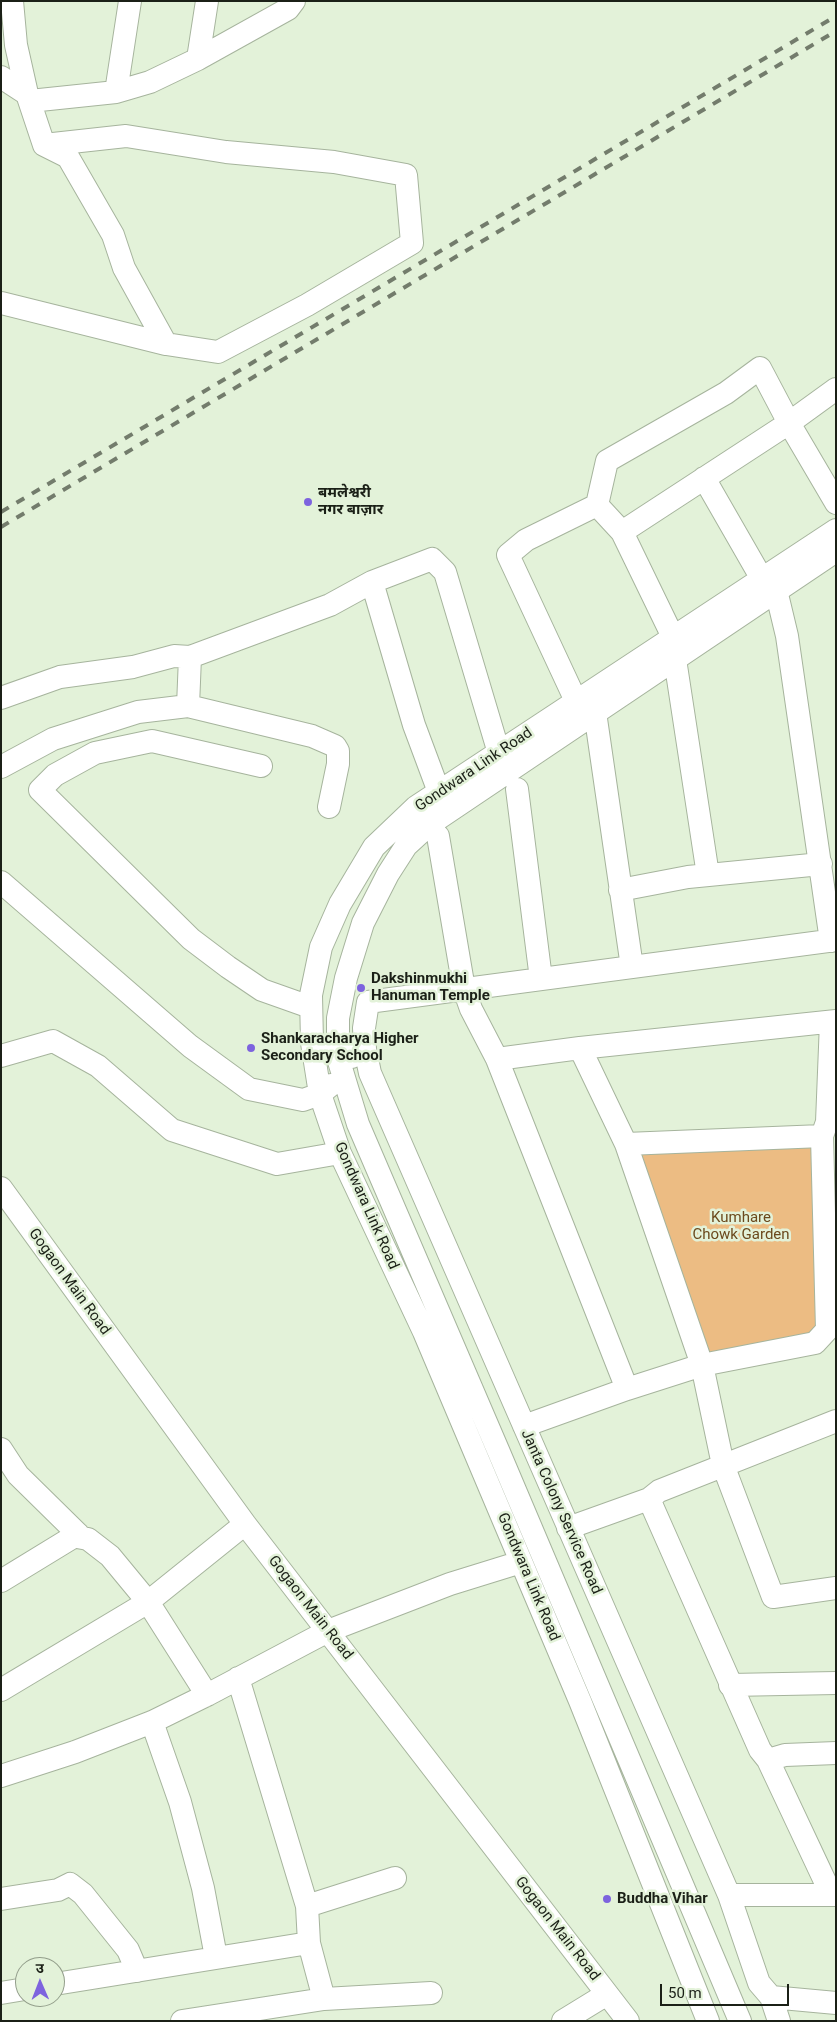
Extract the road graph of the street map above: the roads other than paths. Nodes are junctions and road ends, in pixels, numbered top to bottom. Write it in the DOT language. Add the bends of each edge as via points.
graph roads {
  1 [pos="12,1"];
  2 [pos="130,1"];
  3 [pos="207,1"];
  4 [pos="294,1"];
  5 [pos="198,59"];
  6 [pos="1,77"];
  7 [pos="116,92"];
  8 [pos="28,97"];
  9 [pos="44,145"];
  10 [pos="1,303"];
  11 [pos="166,344"];
  12 [pos="836,389"];
  13 [pos="789,423"];
  14 [pos="704,478"];
  15 [pos="836,503"];
  16 [pos="597,505"];
  17 [pos="836,530"];
  18 [pos="622,532"];
  19 [pos="836,551"];
  20 [pos="372,582"];
  21 [pos="769,585"];
  22 [pos="674,649"];
  23 [pos="190,657"];
  24 [pos="1,698"];
  25 [pos="188,706"];
  26 [pos="586,706"];
  27 [pos="498,753"];
  28 [pos="261,766"];
  29 [pos="1,767"];
  30 [pos="517,789"];
  31 [pos="439,792"];
  32 [pos="329,807"];
  33 [pos="438,836"];
  34 [pos="821,864"];
  35 [pos="708,875"];
  36 [pos="1,882"];
  37 [pos="620,890"];
  38 [pos="834,941"];
  39 [pos="632,967"];
  40 [pos="541,979"];
  41 [pos="464,989"];
  42 [pos="310,1007"];
  43 [pos="834,1021"];
  44 [pos="580,1048"];
  45 [pos="365,1049"];
  46 [pos="313,1050"];
  47 [pos="1,1056"];
  48 [pos="339,1058"];
  49 [pos="498,1059"];
  50 [pos="320,1094"];
  51 [pos="822,1136"];
  52 [pos="626,1144"];
  53 [pos="340,1153"];
  54 [pos="1,1188"];
  55 [pos="702,1365"];
  56 [pos="627,1389"];
  57 [pos="836,1421"];
  58 [pos="524,1426"];
  59 [pos="1,1449"];
  60 [pos="723,1465"];
  61 [pos="10,1480"];
  62 [pos="649,1499"];
  63 [pos="245,1524"];
  64 [pos="568,1528"];
  65 [pos="78,1534"];
  66 [pos="521,1562"];
  67 [pos="1,1581"];
  68 [pos="836,1588"];
  69 [pos="148,1602"];
  70 [pos="328,1631"];
  71 [pos="238,1678"];
  72 [pos="836,1683"];
  73 [pos="730,1685"];
  74 [pos="1,1690"];
  75 [pos="207,1695"];
  76 [pos="152,1722"];
  77 [pos="836,1753"];
  78 [pos="768,1760"];
  79 [pos="1,1776"];
  80 [pos="395,1878"];
  81 [pos="730,1895"];
  82 [pos="834,1895"];
  83 [pos="1,1900"];
  84 [pos="307,1906"];
  85 [pos="309,1943"];
  86 [pos="216,1957"];
  87 [pos="137,1971"];
  88 [pos="65,1982"];
  89 [pos="15,1991"];
  90 [pos="1,1993"];
  91 [pos="431,1993"];
  92 [pos="607,1994"];
  93 [pos="771,1997"];
  94 [pos="324,1999"];
  95 [pos="836,2003"];
  96 [pos="182,2021"];
  97 [pos="563,2021"];
  98 [pos="628,2021"];
  99 [pos="708,2021"];
  100 [pos="740,2021"];
  101 [pos="779,2021"];
  1 -- 8 [label="street" via="16,45"];
  2 -- 7 [label="street"];
  3 -- 5 [label="street"];
  4 -- 5 [label="street" via="288,9"];
  5 -- 7 [label="street" via="150,82"];
  6 -- 8 [label="street"];
  7 -- 8 [label="street"];
  8 -- 9 [label="street"];
  9 -- 11 [label="street" via="68,157 113,235 124,268"];
  9 -- 11 [label="street" via="126,136 226,152 334,162 406,175 412,243 307,305 218,352"];
  10 -- 11 [label="street"];
  12 -- 13 [label="street"];
  13 -- 14 [label="street"];
  13 -- 15 [label="street"];
  13 -- 16 [label="street" via="760,368 726,393 607,461"];
  14 -- 18 [label="street"];
  14 -- 21 [label="street"];
  16 -- 18 [label="street"];
  16 -- 26 [label="street" via="526,540 508,555"];
  17 -- 21 [label="street"];
  18 -- 22 [label="street" via="671,633"];
  19 -- 21 [label="street"];
  20 -- 23 [label="street" via="330,605"];
  20 -- 27 [label="street" via="432,559 445,572"];
  20 -- 31 [label="street" via="414,725"];
  21 -- 22 [label="street"];
  21 -- 34 [label="street" via="787,636"];
  22 -- 26 [label="street"];
  22 -- 35 [label="street"];
  23 -- 24 [label="street" via="174,656 133,667 60,677"];
  23 -- 25 [label="street"];
  25 -- 29 [label="street" via="138,712 62,736"];
  25 -- 32 [label="street" via="312,736 335,746 338,764"];
  26 -- 27 [label="street, Gondwara Link Road"];
  26 -- 37 [label="street"];
  26 -- 48 [label="street" via="430,824 406,846 363,923 338,1018"];
  27 -- 31 [label="street, Gondwara Link Road"];
  28 -- 42 [label="street" via="152,741 95,753 55,776 40,790 191,939 262,990"];
  30 -- 40 [label="street"];
  31 -- 42 [label="street, Gondwara Link Road" via="416,807 374,847 340,904 321,947"];
  33 -- 41 [label="street"];
  34 -- 35 [label="street"];
  34 -- 38 [label="street"];
  35 -- 37 [label="street"];
  36 -- 50 [label="street" via="190,1046 249,1089 303,1100"];
  37 -- 39 [label="street"];
  38 -- 39 [label="street"];
  39 -- 40 [label="street"];
  40 -- 41 [label="street"];
  41 -- 45 [label="street, Janta Colony Service Road" via="368,1002"];
  41 -- 49 [label="street"];
  42 -- 46 [label="street, Gondwara Link Road"];
  43 -- 44 [label="street"];
  43 -- 51 [label="street" via="827,1122"];
  44 -- 49 [label="street"];
  44 -- 52 [label="street"];
  45 -- 48 [label="street"];
  45 -- 58 [label="street, Janta Colony Service Road" via="370,1073"];
  46 -- 48 [label="street"];
  46 -- 50 [label="street, Gondwara Link Road"];
  47 -- 53 [label="street" via="53,1041 98,1066 172,1130 277,1164"];
  48 -- 50 [label="street" via="338,1078"];
  48 -- 100 [label="street, Gondwara Link Road" via="358,1124"];
  49 -- 56 [label="street"];
  50 -- 53 [label="street, Gondwara Link Road"];
  51 -- 52 [label="street"];
  51 -- 55 [label="street" via="827,1330 815,1343"];
  52 -- 55 [label="street"];
  53 -- 66 [label="street, Gondwara Link Road" via="424,1332"];
  54 -- 63 [label="street, Gogaon Main Road"];
  55 -- 56 [label="street"];
  55 -- 60 [label="street"];
  56 -- 58 [label="street"];
  57 -- 60 [label="street"];
  58 -- 64 [label="street, Janta Colony Service Road"];
  59 -- 61 [label="street"];
  60 -- 62 [label="street" via="659,1491"];
  60 -- 68 [label="street" via="773,1597"];
  61 -- 65 [label="street"];
  62 -- 64 [label="street"];
  62 -- 73 [label="street"];
  63 -- 69 [label="street"];
  63 -- 70 [label="street, Gogaon Main Road"];
  64 -- 81 [label="street, Janta Colony Service Road"];
  65 -- 67 [label="street"];
  65 -- 69 [label="street" via="77,1537 88,1539 110,1556"];
  66 -- 70 [label="street" via="450,1584"];
  66 -- 99 [label="street, Gondwara Link Road"];
  69 -- 74 [label="street"];
  69 -- 75 [label="street"];
  70 -- 71 [label="street"];
  70 -- 92 [label="street, Gogaon Main Road"];
  71 -- 75 [label="street"];
  71 -- 84 [label="street"];
  72 -- 73 [label="street"];
  73 -- 78 [label="street" via="760,1750"];
  75 -- 76 [label="street"];
  76 -- 79 [label="street"];
  76 -- 86 [label="street" via="180,1802 203,1888"];
  77 -- 78 [label="street" via="785,1755"];
  78 -- 82 [label="street"];
  80 -- 84 [label="street"];
  81 -- 82 [label="street"];
  81 -- 93 [label="street, Janta Colony Service Road" via="758,1983"];
  83 -- 87 [label="street" via="58,1890 70,1884 83,1894 128,1950"];
  84 -- 85 [label="street"];
  85 -- 86 [label="street"];
  85 -- 94 [label="street"];
  86 -- 87 [label="street"];
  87 -- 88 [label="street"];
  89 -- 90 [label="street"];
  91 -- 94 [label="street"];
  92 -- 97 [label="street"];
  92 -- 98 [label="street, Gogaon Main Road"];
  93 -- 95 [label="street"];
  93 -- 101 [label="street, Janta Colony Service Road"];
  94 -- 96 [label="street"];
}
